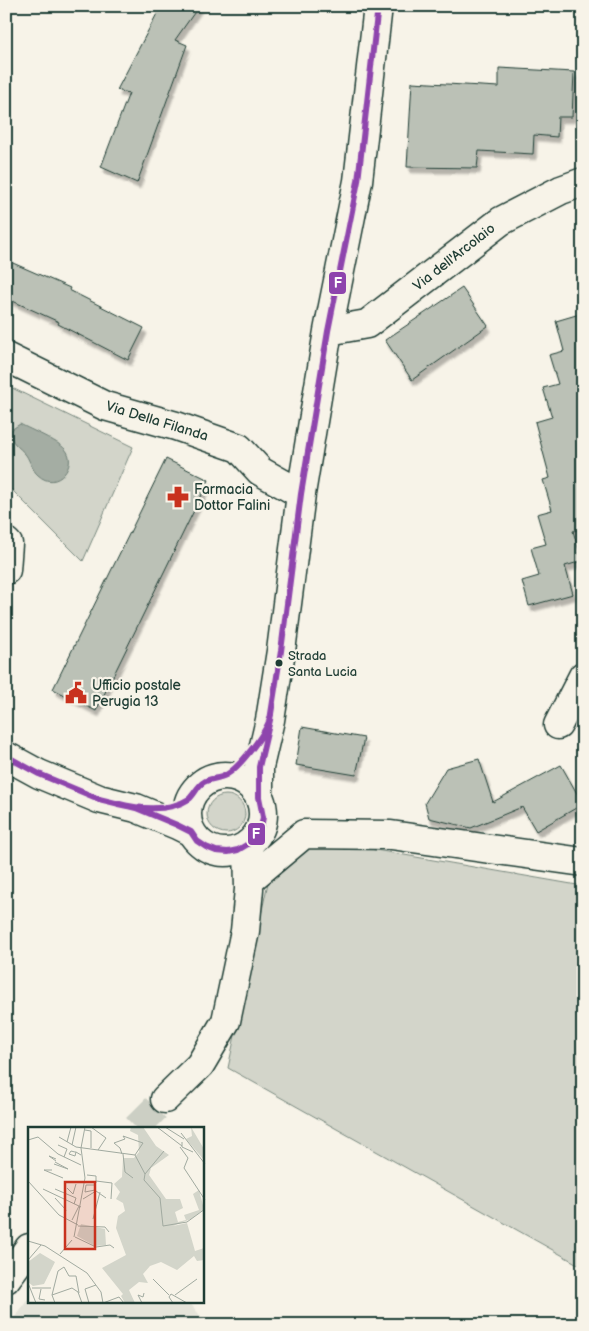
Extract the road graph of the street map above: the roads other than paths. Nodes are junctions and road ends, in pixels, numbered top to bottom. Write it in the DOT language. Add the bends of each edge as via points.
graph roads {
  1 [pos="378,6"];
  2 [pos="583,182"];
  3 [pos="328,331"];
  4 [pos="6,357"];
  5 [pos="301,494"];
  6 [pos="6,542"];
  7 [pos="6,570"];
  8 [pos="583,676"];
  9 [pos="270,720"];
  10 [pos="558,725"];
  11 [pos="6,756"];
  12 [pos="223,776"];
  13 [pos="258,797"];
  14 [pos="190,798"];
  15 [pos="136,808"];
  16 [pos="191,832"];
  17 [pos="248,844"];
  18 [pos="583,862"];
  19 [pos="248,880"];
  20 [pos="165,1099"];
  21 [pos="28,1249"];
  22 [pos="6,1279"];
  1 -- 3 [label="street" via="358,181"];
  2 -- 3 [label="street, Via dell'Arcolaio" via="501,221 367,324"];
  3 -- 5 [label="street"];
  4 -- 5 [label="street, Via Della Filanda" via="105,406 239,448 260,471"];
  5 -- 9 [label="street" via="282,652"];
  6 -- 7 [label="street"];
  8 -- 10 [label="street"];
  9 -- 12 [label="street" via="242,762"];
  9 -- 13 [label="street" via="259,767"];
  11 -- 15 [label="street" via="99,799"];
  12 -- 13 [label="street" via="244,781"];
  12 -- 14 [label="street" via="204,782"];
  13 -- 17 [label="street" via="262,806 261,828"];
  14 -- 15 [label="street" via="167,807"];
  14 -- 16 [label="street" via="187,821"];
  15 -- 16 [label="street"];
  16 -- 17 [label="street" via="202,844 216,851 233,851"];
  17 -- 19 [label="street"];
  18 -- 19 [label="street" via="391,834 304,834"];
  19 -- 20 [label="street" via="245,931 226,1021 200,1065"];
  21 -- 22 [label="street"];
}
